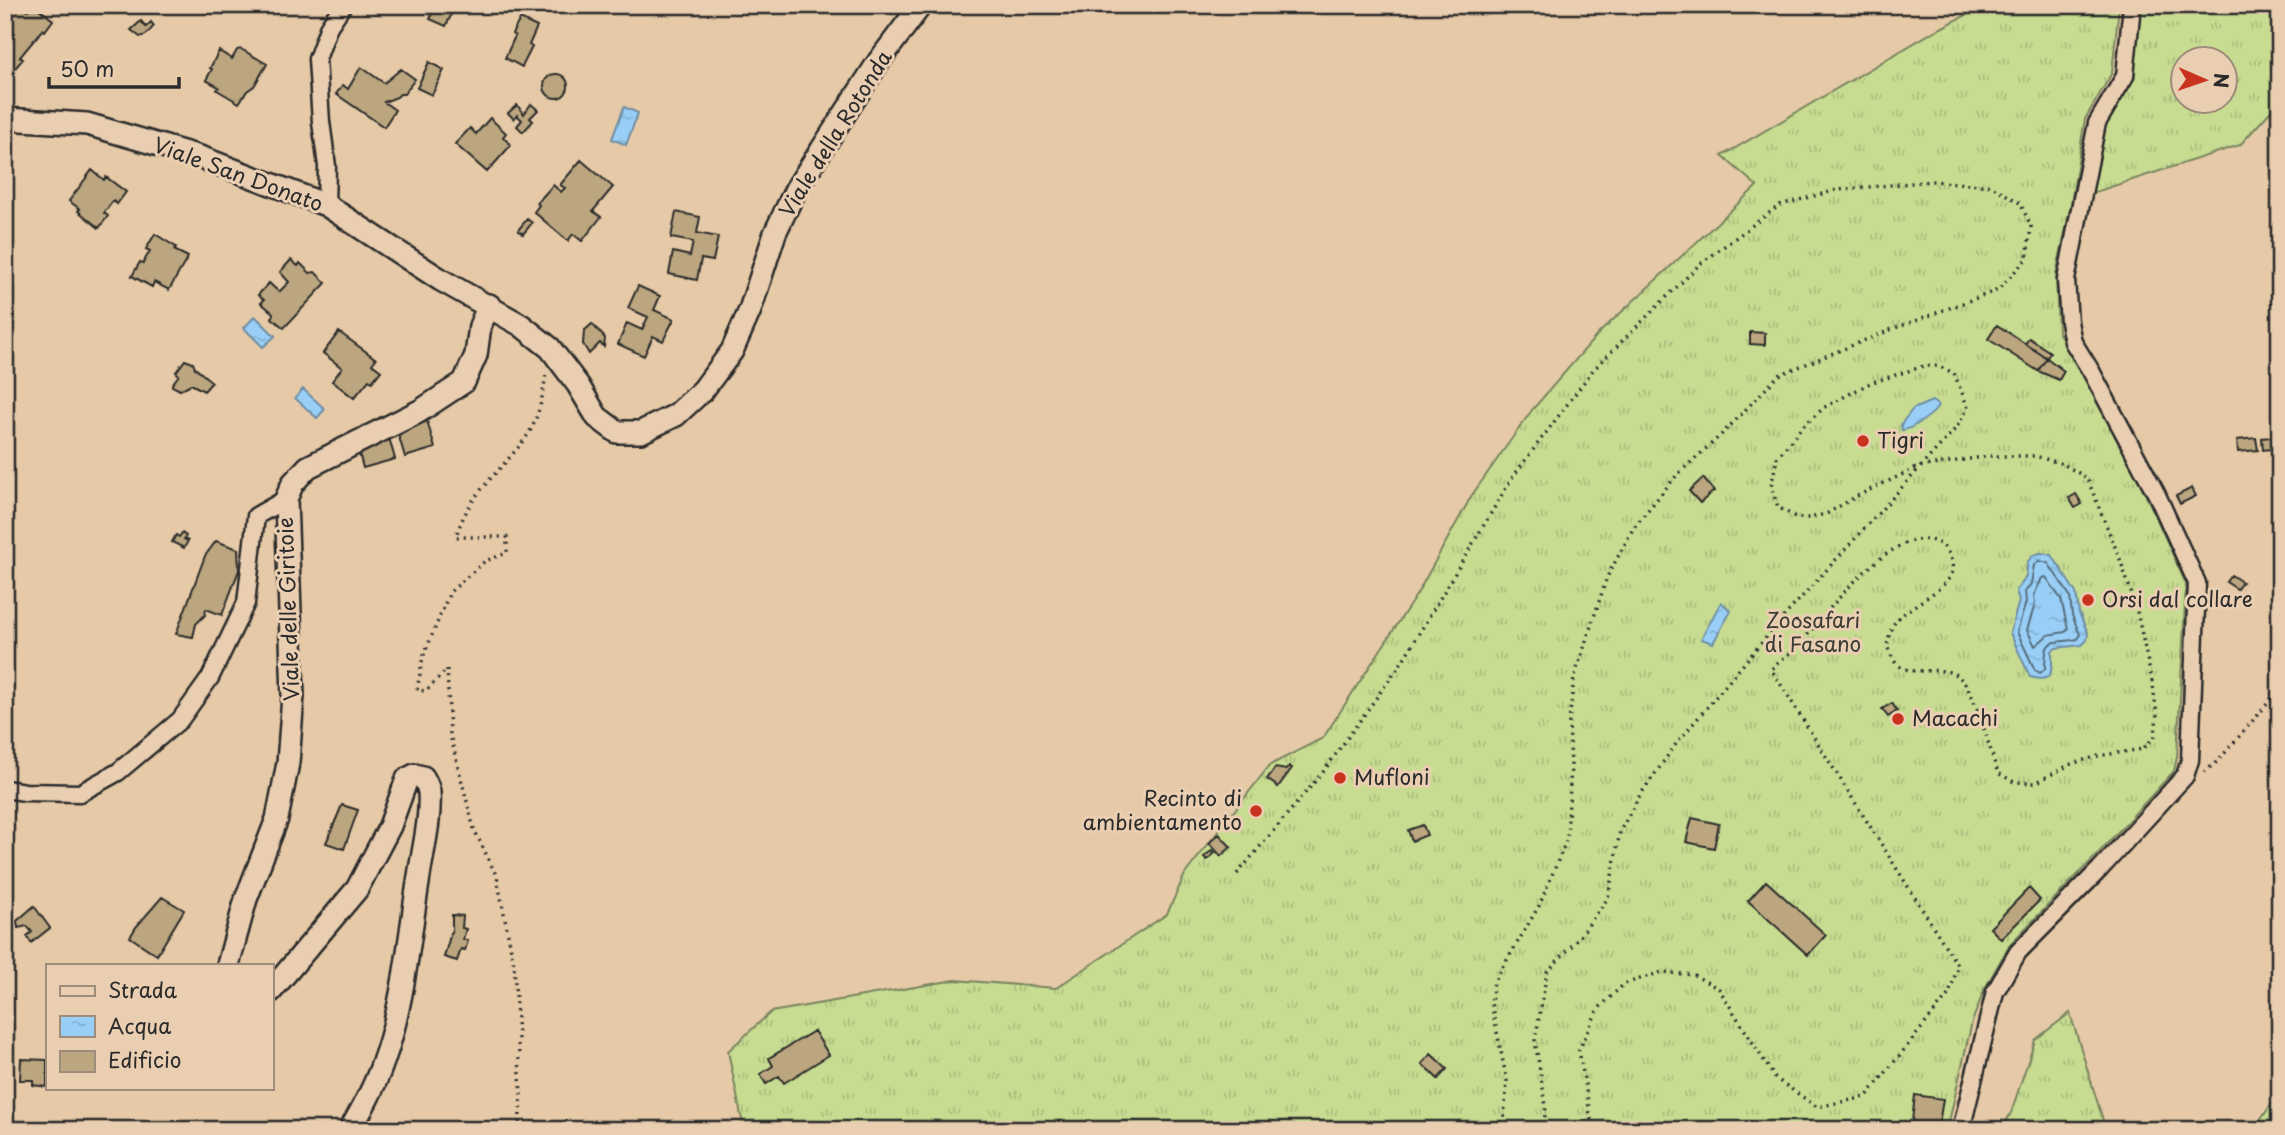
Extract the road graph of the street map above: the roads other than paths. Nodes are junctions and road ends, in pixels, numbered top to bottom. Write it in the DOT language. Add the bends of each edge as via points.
graph roads {
  1 [pos="343,5"];
  2 [pos="921,5"];
  3 [pos="2132,5"];
  4 [pos="5,119"];
  5 [pos="326,205"];
  6 [pos="489,305"];
  7 [pos="286,499"];
  8 [pos="5,789"];
  9 [pos="228,964"];
  10 [pos="273,989"];
  11 [pos="350,1130"];
  12 [pos="1961,1130"];
  1 -- 5 [label="street" via="329,26 317,59"];
  2 -- 6 [label="street, Viale della Rotonda" via="796,189 732,351 703,390 676,415 641,432 617,432 597,417 550,348"];
  3 -- 12 [label="street" via="2125,76 2097,123 2066,281 2068,322 2073,342 2157,495 2197,583 2190,760 2185,776 2018,952 1995,992"];
  4 -- 5 [label="street, Viale San Donato" via="88,124 200,157"];
  5 -- 6 [label="street, Viale San Donato" via="441,280"];
  6 -- 7 [label="street, Viale delle Giritoie" via="464,382 420,411 308,467"];
  7 -- 8 [label="street" via="256,516 246,603 210,678 180,720 118,772 80,793"];
  7 -- 9 [label="street, Viale delle Giritoie" via="293,696 288,763 277,818 246,899"];
  10 -- 11 [label="street" via="357,889 390,825 407,779 423,777 429,787 428,813 394,1022 384,1060"];
}
